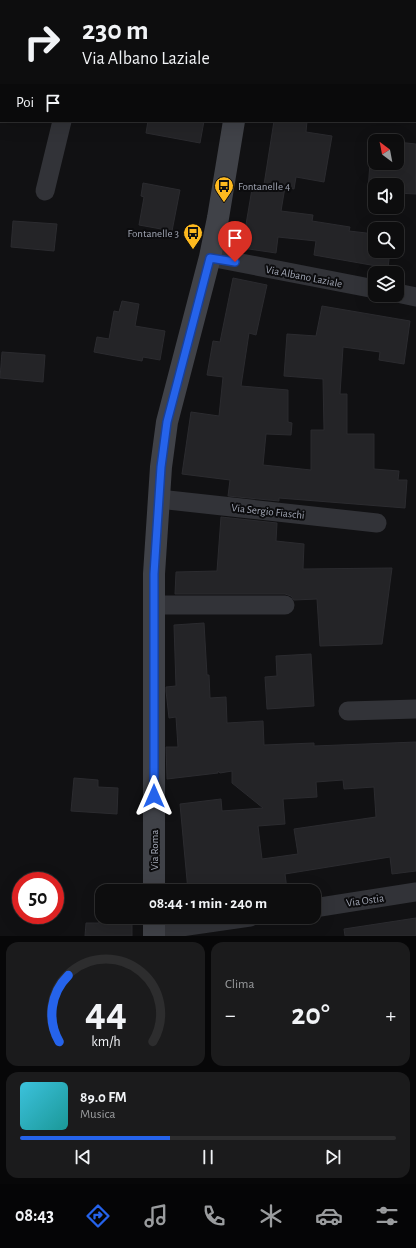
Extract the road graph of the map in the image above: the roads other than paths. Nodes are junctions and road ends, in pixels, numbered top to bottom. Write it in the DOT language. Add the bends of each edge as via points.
graph roads {
  1 [pos="62,122"];
  2 [pos="234,122"];
  3 [pos="45,192"];
  4 [pos="210,258"];
  5 [pos="368,288"];
  6 [pos="404,294"];
  7 [pos="416,297"];
  8 [pos="159,498"];
  9 [pos="377,523"];
  10 [pos="154,605"];
  11 [pos="284,605"];
  12 [pos="416,709"];
  13 [pos="348,711"];
  14 [pos="154,884"];
  15 [pos="416,892"];
  16 [pos="321,907"];
  17 [pos="189,924"];
  18 [pos="154,928"];
  1 -- 3 [label="street"];
  2 -- 4 [label="main road, Via Roma"];
  4 -- 5 [label="street, Via Albano Laziale"];
  4 -- 8 [label="main road, Via Roma" via="167,422"];
  6 -- 7 [label="street"];
  8 -- 9 [label="street, Via Sergio Fiaschi"];
  8 -- 10 [label="main road, Via Roma"];
  10 -- 11 [label="street"];
  10 -- 14 [label="main road, Via Roma"];
  12 -- 13 [label="street"];
  15 -- 16 [label="street, Via Ostia"];
  17 -- 18 [label="street"];
}
